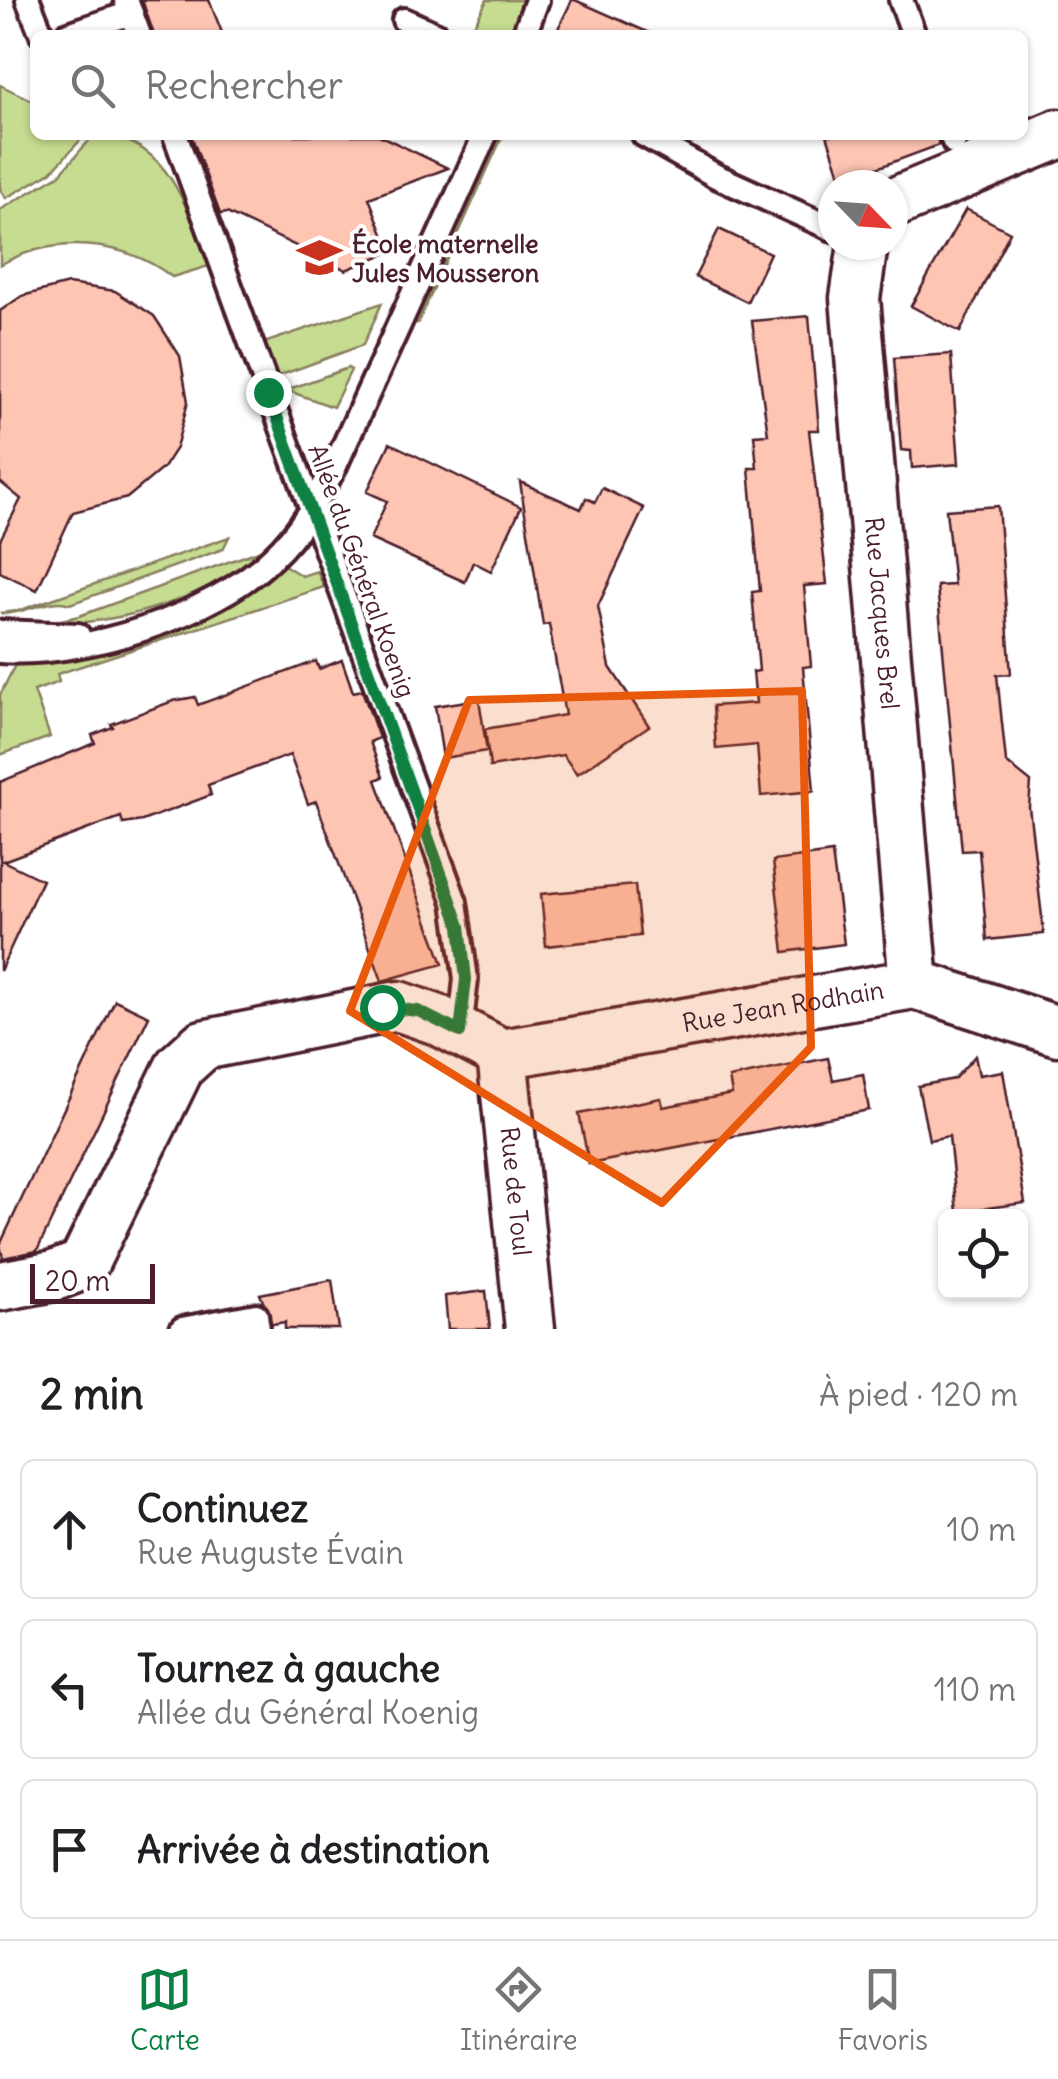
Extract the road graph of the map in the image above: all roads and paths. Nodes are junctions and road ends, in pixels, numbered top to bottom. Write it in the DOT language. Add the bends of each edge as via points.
graph roads {
  1 [pos="28,0"];
  2 [pos="537,0"];
  3 [pos="901,0"];
  4 [pos="132,16"];
  5 [pos="404,20"];
  6 [pos="40,30"];
  7 [pos="83,30"];
  8 [pos="427,30"];
  9 [pos="526,30"];
  10 [pos="912,30"];
  11 [pos="1058,134"];
  12 [pos="176,140"];
  13 [pos="483,140"];
  14 [pos="653,140"];
  15 [pos="908,197"];
  16 [pos="818,223"];
  17 [pos="861,260"];
  18 [pos="310,512"];
  19 [pos="131,630"];
  20 [pos="0,632"];
  21 [pos="0,650"];
  22 [pos="914,984"];
  23 [pos="1058,1031"];
  24 [pos="460,1032"];
  25 [pos="502,1054"];
  26 [pos="0,1286"];
  27 [pos="182,1329"];
  28 [pos="258,1329"];
  29 [pos="530,1329"];
  1 -- 6 [label="lane"];
  2 -- 9 [label="lane"];
  3 -- 10 [label="lane"];
  4 -- 7 [label="lane"];
  5 -- 8 [label="lane"];
  11 -- 15 [label="street"];
  12 -- 18 [label="lane, Allée du Général Koenig"];
  13 -- 18 [label="lane"];
  14 -- 16 [label="lane"];
  17 -- 22 [label="street, Rue Jacques Brel" via="855,298"];
  18 -- 19 [label="lane" via="284,547 244,582"];
  18 -- 24 [label="lane, Allée du Général Koenig" via="455,902 466,979"];
  19 -- 20 [label="lane"];
  19 -- 21 [label="lane" via="66,649"];
  22 -- 23 [label="street, Rue Jean Rodhain"];
  22 -- 25 [label="street, Rue Jean Rodhain"];
  24 -- 25 [label="street"];
  24 -- 26 [label="street" via="418,1011 382,1007 203,1045 180,1066 82,1265"];
  25 -- 29 [label="street, Rue de Toul"];
  27 -- 28 [label="lane" via="256,1315"];
}
